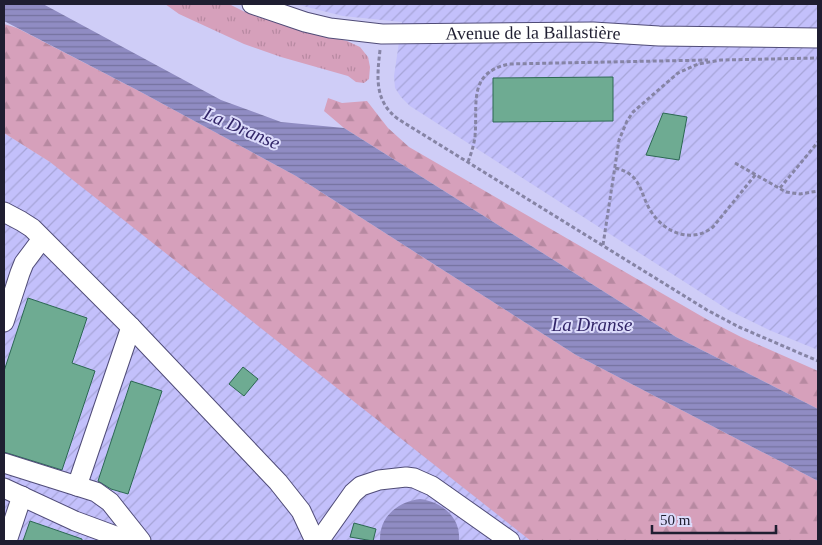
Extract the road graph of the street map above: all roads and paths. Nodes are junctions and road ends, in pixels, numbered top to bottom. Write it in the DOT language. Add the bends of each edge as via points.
graph roads {
  1 [pos="252,4"];
  2 [pos="382,34"];
  3 [pos="818,38"];
  4 [pos="818,58"];
  5 [pos="721,60"];
  6 [pos="818,142"];
  7 [pos="468,162"];
  8 [pos="735,163"];
  9 [pos="615,168"];
  10 [pos="756,174"];
  11 [pos="780,188"];
  12 [pos="818,191"];
  13 [pos="4,212"];
  14 [pos="42,239"];
  15 [pos="603,245"];
  16 [pos="6,309"];
  17 [pos="130,327"];
  18 [pos="818,361"];
  19 [pos="4,463"];
  20 [pos="76,486"];
  21 [pos="4,488"];
  22 [pos="22,496"];
  23 [pos="7,541"];
  24 [pos="129,541"];
  25 [pos="141,541"];
  26 [pos="315,541"];
  27 [pos="319,541"];
  28 [pos="510,541"];
  1 -- 2 [label="street, Avenue de la Ballastière" via="305,22"];
  2 -- 3 [label="street, Avenue de la Ballastière" via="593,32"];
  2 -- 7 [label="path" via="379,86 386,109"];
  4 -- 5 [label="path"];
  5 -- 7 [label="path" via="509,64 495,68 484,76 477,88 475,139"];
  5 -- 9 [label="path" via="683,70 634,112 622,131"];
  6 -- 11 [label="path"];
  7 -- 15 [label="path"];
  8 -- 10 [label="path"];
  9 -- 10 [label="path" via="633,176 640,184 656,218 672,231 688,236 705,233 713,227"];
  9 -- 15 [label="path"];
  10 -- 11 [label="path"];
  11 -- 12 [label="path" via="793,194"];
  13 -- 14 [label="street" via="32,228"];
  14 -- 16 [label="street" via="24,263"];
  14 -- 17 [label="street"];
  15 -- 18 [label="path" via="723,319"];
  17 -- 20 [label="street"];
  17 -- 26 [label="street" via="278,482 301,511"];
  19 -- 20 [label="street"];
  20 -- 25 [label="street" via="96,492 110,502"];
  21 -- 22 [label="street"];
  22 -- 23 [label="street"];
  22 -- 24 [label="street"];
  27 -- 28 [label="street" via="361,486 406,477 432,486"];
}
